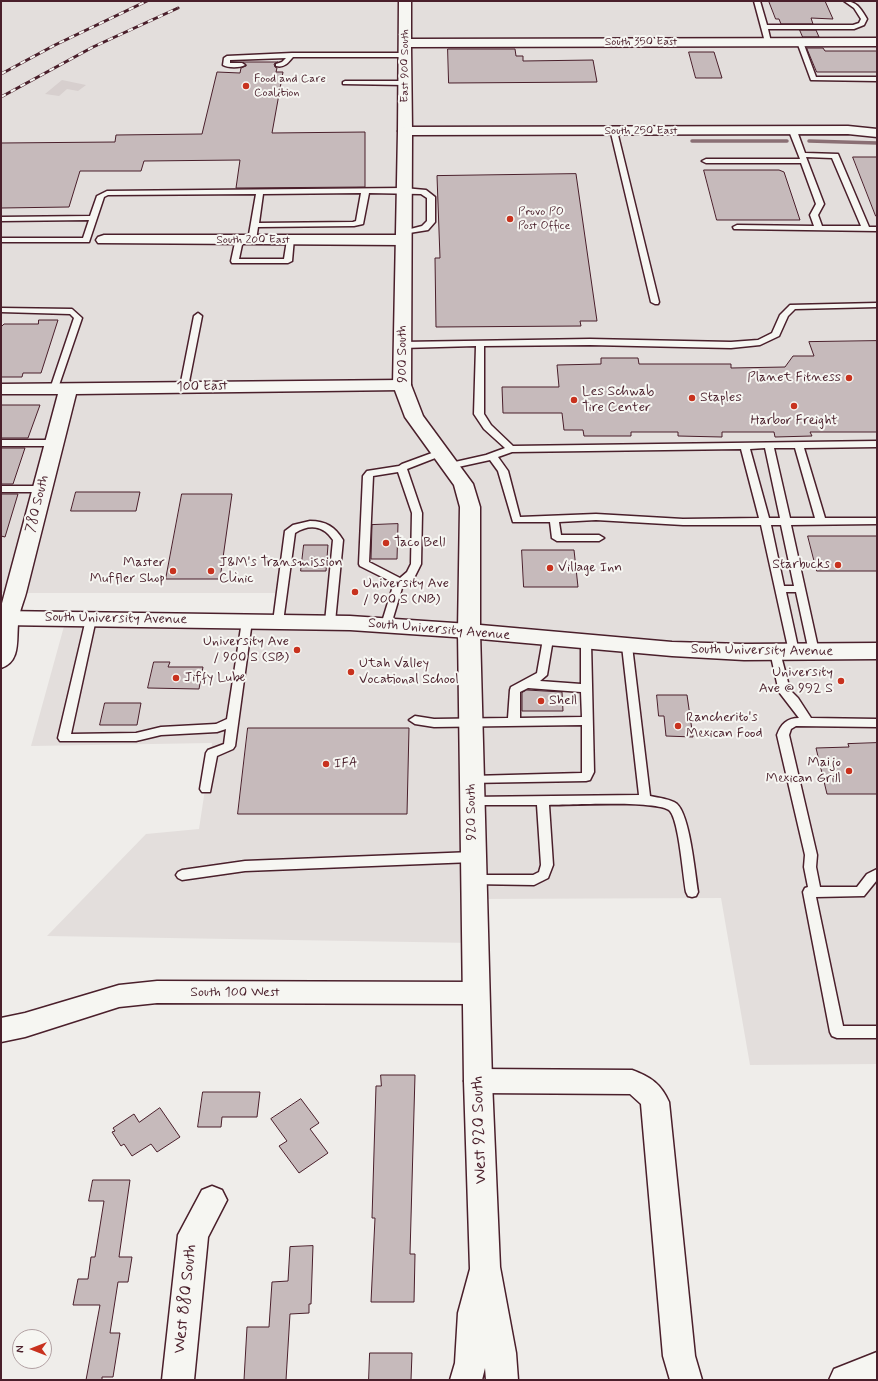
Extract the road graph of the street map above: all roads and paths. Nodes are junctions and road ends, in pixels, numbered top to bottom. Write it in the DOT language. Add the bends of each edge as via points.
graph roads {
  1 [pos="405,1"];
  2 [pos="757,1"];
  3 [pos="847,1"];
  4 [pos="765,27"];
  5 [pos="768,42"];
  6 [pos="800,42"];
  7 [pos="877,42"];
  8 [pos="405,49"];
  9 [pos="292,55"];
  10 [pos="242,65"];
  11 [pos="278,65"];
  12 [pos="877,79"];
  13 [pos="405,83"];
  14 [pos="345,84"];
  15 [pos="793,130"];
  16 [pos="405,131"];
  17 [pos="613,131"];
  18 [pos="877,133"];
  19 [pos="804,158"];
  20 [pos="706,161"];
  21 [pos="404,190"];
  22 [pos="260,192"];
  23 [pos="365,192"];
  24 [pos="93,218"];
  25 [pos="1,219"];
  26 [pos="737,227"];
  27 [pos="819,228"];
  28 [pos="866,229"];
  29 [pos="877,229"];
  30 [pos="308,232"];
  31 [pos="248,235"];
  32 [pos="403,236"];
  33 [pos="1,240"];
  34 [pos="86,240"];
  35 [pos="104,240"];
  36 [pos="291,240"];
  37 [pos="655,302"];
  38 [pos="877,305"];
  39 [pos="1,310"];
  40 [pos="198,316"];
  41 [pos="480,343"];
  42 [pos="402,345"];
  43 [pos="402,385"];
  44 [pos="184,387"];
  45 [pos="1,389"];
  46 [pos="61,389"];
  47 [pos="1,443"];
  48 [pos="54,443"];
  49 [pos="877,444"];
  50 [pos="769,446"];
  51 [pos="799,446"];
  52 [pos="745,447"];
  53 [pos="511,449"];
  54 [pos="492,456"];
  55 [pos="444,459"];
  56 [pos="402,469"];
  57 [pos="1,489"];
  58 [pos="42,489"];
  59 [pos="554,519"];
  60 [pos="877,520"];
  61 [pos="785,521"];
  62 [pos="821,521"];
  63 [pos="765,522"];
  64 [pos="599,538"];
  65 [pos="401,582"];
  66 [pos="781,589"];
  67 [pos="801,589"];
  68 [pos="8,594"];
  69 [pos="4,618"];
  70 [pos="91,619"];
  71 [pos="247,621"];
  72 [pos="278,622"];
  73 [pos="330,622"];
  74 [pos="386,625"];
  75 [pos="469,631"];
  76 [pos="548,639"];
  77 [pos="586,642"];
  78 [pos="627,646"];
  79 [pos="877,651"];
  80 [pos="794,652"];
  81 [pos="1,660"];
  82 [pos="526,684"];
  83 [pos="587,688"];
  84 [pos="416,720"];
  85 [pos="587,721"];
  86 [pos="807,721"];
  87 [pos="231,722"];
  88 [pos="471,722"];
  89 [pos="514,722"];
  90 [pos="877,723"];
  91 [pos="206,789"];
  92 [pos="472,790"];
  93 [pos="543,800"];
  94 [pos="645,800"];
  95 [pos="473,868"];
  96 [pos="877,874"];
  97 [pos="182,875"];
  98 [pos="692,892"];
  99 [pos="815,892"];
  100 [pos="475,993"];
  101 [pos="1,1030"];
  102 [pos="877,1032"];
  103 [pos="478,1081"];
  104 [pos="212,1200"];
  105 [pos="485,1267"];
  106 [pos="877,1368"];
  107 [pos="178,1380"];
  108 [pos="466,1380"];
  109 [pos="502,1380"];
  110 [pos="686,1380"];
  111 [pos="845,1380"];
  1 -- 8 [label="main road, East 900 South"];
  2 -- 4 [label="lane"];
  3 -- 4 [label="lane" via="864,18 862,24 854,27"];
  4 -- 5 [label="lane"];
  5 -- 6 [label="main road, South 350 East"];
  5 -- 8 [label="main road, South 350 East"];
  6 -- 7 [label="main road, South 350 East"];
  6 -- 12 [label="lane" via="813,79"];
  8 -- 9 [label="lane"];
  8 -- 13 [label="main road, East 900 South"];
  9 -- 10 [label="lane" via="227,58 226,65"];
  9 -- 11 [label="lane" via="284,64"];
  13 -- 14 [label="lane"];
  13 -- 16 [label="main road, East 900 South"];
  15 -- 17 [label="main road, South 250 East"];
  15 -- 18 [label="main road, South 250 East"];
  15 -- 19 [label="lane"];
  16 -- 17 [label="main road, South 250 East"];
  16 -- 21 [label="main road, 900 South"];
  17 -- 37 [label="lane"];
  19 -- 20 [label="lane"];
  19 -- 27 [label="lane" via="820,204 814,215"];
  19 -- 28 [label="lane" via="835,156"];
  21 -- 23 [label="lane"];
  21 -- 32 [label="main road, 900 South"];
  21 -- 32 [label="lane" via="423,192 431,197 431,222 425,228"];
  22 -- 23 [label="lane"];
  22 -- 24 [label="lane" via="106,193 101,196"];
  22 -- 31 [label="lane"];
  23 -- 30 [label="lane" via="360,222"];
  24 -- 25 [label="lane"];
  24 -- 34 [label="lane"];
  26 -- 27 [label="lane"];
  27 -- 28 [label="lane"];
  28 -- 29 [label="lane"];
  30 -- 31 [label="lane"];
  30 -- 32 [label="main road, South 200 East"];
  30 -- 36 [label="main road, South 200 East"];
  31 -- 35 [label="main road, South 200 East"];
  31 -- 36 [label="main road, South 200 East"];
  31 -- 36 [label="lane" via="234,261 288,261"];
  32 -- 42 [label="main road, 900 South"];
  33 -- 34 [label="lane"];
  34 -- 35 [label="lane"];
  38 -- 41 [label="lane" via="793,307 784,315 776,334 760,342"];
  39 -- 46 [label="lane" via="72,312 78,318"];
  40 -- 44 [label="lane"];
  41 -- 42 [label="lane"];
  41 -- 53 [label="lane" via="479,414 487,427"];
  42 -- 43 [label="main road, 900 South"];
  43 -- 44 [label="main road, 100 East"];
  43 -- 55 [label="main road, 900 South" via="414,417"];
  44 -- 46 [label="main road, 100 East"];
  45 -- 46 [label="main road, 100 East"];
  46 -- 48 [label="main road, 780 South"];
  47 -- 48 [label="lane"];
  48 -- 58 [label="main road, 780 South"];
  49 -- 51 [label="lane"];
  50 -- 51 [label="lane"];
  50 -- 52 [label="lane"];
  50 -- 61 [label="lane"];
  51 -- 62 [label="lane"];
  52 -- 53 [label="lane"];
  52 -- 63 [label="lane"];
  53 -- 54 [label="lane"];
  54 -- 55 [label="lane"];
  54 -- 59 [label="lane" via="502,470 516,520"];
  55 -- 56 [label="lane" via="405,466"];
  55 -- 75 [label="main road, 900 South" via="463,484 470,507"];
  56 -- 65 [label="lane" via="417,513 416,564 411,574"];
  56 -- 65 [label="lane" via="370,473 368,476 364,564"];
  57 -- 58 [label="lane"];
  58 -- 68 [label="main road, 780 South"];
  59 -- 63 [label="lane" via="596,517 683,522"];
  59 -- 64 [label="lane" via="558,538"];
  60 -- 62 [label="lane"];
  61 -- 62 [label="lane"];
  61 -- 63 [label="lane"];
  61 -- 67 [label="lane"];
  63 -- 66 [label="lane"];
  65 -- 74 [label="lane" via="397,586"];
  66 -- 67 [label="lane"];
  66 -- 80 [label="lane"];
  67 -- 80 [label="lane"];
  68 -- 69 [label="main road, 780 South"];
  69 -- 70 [label="main road, South University Avenue"];
  69 -- 81 [label="main road, 780 South" via="5,655"];
  70 -- 71 [label="main road, South University Avenue"];
  70 -- 87 [label="lane" via="64,738 136,737 161,731 217,728"];
  71 -- 72 [label="main road, South University Avenue"];
  71 -- 87 [label="lane"];
  72 -- 73 [label="main road, South University Avenue"];
  72 -- 73 [label="lane" via="290,531 300,524 323,524 333,530 338,540"];
  73 -- 74 [label="main road, South University Avenue"];
  74 -- 75 [label="main road, South University Avenue"];
  75 -- 76 [label="main road, South University Avenue"];
  75 -- 88 [label="main road, 920 South"];
  76 -- 77 [label="main road, South University Avenue"];
  76 -- 82 [label="lane" via="542,675"];
  77 -- 78 [label="main road, South University Avenue"];
  77 -- 83 [label="lane"];
  78 -- 80 [label="main road, South University Avenue" via="672,650"];
  78 -- 94 [label="lane"];
  79 -- 80 [label="main road, South University Avenue"];
  80 -- 86 [label="lane" via="785,692"];
  82 -- 83 [label="lane"];
  82 -- 89 [label="lane" via="515,690"];
  83 -- 85 [label="lane"];
  84 -- 88 [label="lane" via="434,723"];
  85 -- 89 [label="lane"];
  85 -- 92 [label="lane" via="586,777"];
  86 -- 90 [label="lane"];
  86 -- 99 [label="lane" via="794,722 786,727 783,734 810,856"];
  87 -- 91 [label="lane" via="229,746 212,753"];
  88 -- 89 [label="lane"];
  88 -- 92 [label="main road, 920 South"];
  92 -- 93 [label="lane"];
  92 -- 95 [label="main road, 920 South"];
  93 -- 94 [label="lane"];
  93 -- 95 [label="lane" via="547,865 544,875 534,880"];
  94 -- 98 [label="lane" via="668,804 675,809 681,821"];
  95 -- 97 [label="lane" via="245,866"];
  95 -- 100 [label="main road, 920 South"];
  96 -- 99 [label="lane" via="866,881 860,892"];
  99 -- 102 [label="lane" via="809,892 837,1032"];
  100 -- 101 [label="main road, South 100 West" via="157,992 119,996"];
  100 -- 103 [label="main road, West 920 South"];
  103 -- 105 [label="main road, West 920 South"];
  103 -- 110 [label="main road" via="632,1082 644,1087 651,1094 655,1102 679,1356"];
  104 -- 107 [label="main road, West 880 South" via="193,1234"];
  105 -- 108 [label="main road, West 920 South" via="473,1312 471,1363"];
  105 -- 109 [label="main road, West 920 South" via="500,1353"];
  106 -- 111 [label="main road"];
}
